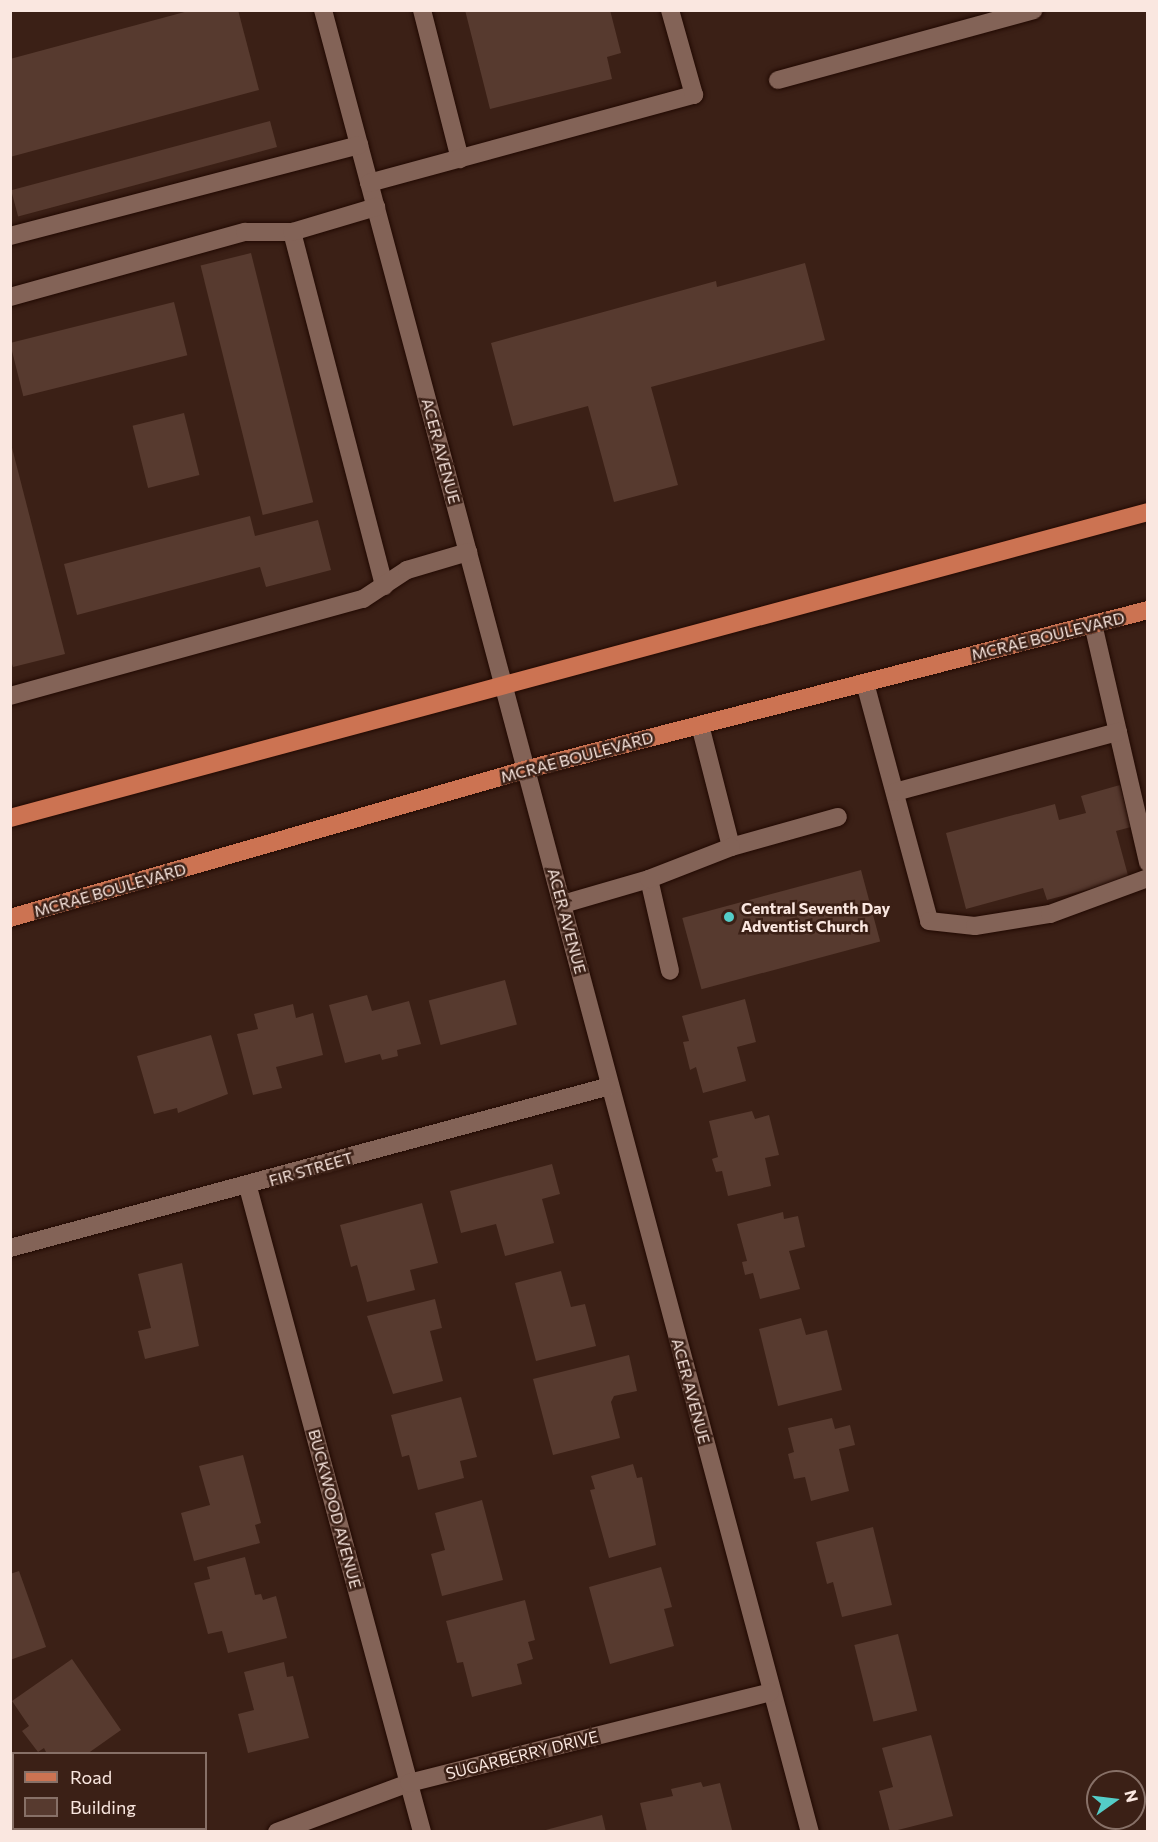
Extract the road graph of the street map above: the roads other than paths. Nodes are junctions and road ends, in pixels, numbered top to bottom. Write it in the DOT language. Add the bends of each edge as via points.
graph roads {
  1 [pos="323,10"];
  2 [pos="422,10"];
  3 [pos="670,10"];
  4 [pos="1034,10"];
  5 [pos="778,80"];
  6 [pos="359,145"];
  7 [pos="460,159"];
  8 [pos="369,183"];
  9 [pos="376,207"];
  10 [pos="292,232"];
  11 [pos="10,236"];
  12 [pos="10,297"];
  13 [pos="1148,512"];
  14 [pos="468,552"];
  15 [pos="384,586"];
  16 [pos="1148,610"];
  17 [pos="1093,624"];
  18 [pos="865,682"];
  19 [pos="503,685"];
  20 [pos="10,696"];
  21 [pos="700,725"];
  22 [pos="1118,732"];
  23 [pos="528,770"];
  24 [pos="895,792"];
  25 [pos="838,817"];
  26 [pos="10,818"];
  27 [pos="731,847"];
  28 [pos="1148,864"];
  29 [pos="649,879"];
  30 [pos="1148,879"];
  31 [pos="563,904"];
  32 [pos="10,918"];
  33 [pos="670,971"];
  34 [pos="610,1086"];
  35 [pos="248,1187"];
  36 [pos="10,1248"];
  37 [pos="770,1692"];
  38 [pos="410,1784"];
  39 [pos="277,1832"];
  40 [pos="422,1832"];
  41 [pos="810,1832"];
  1 -- 6 [label="street, ACER AVENUE"];
  2 -- 7 [label="street"];
  3 -- 7 [label="street" via="694,95"];
  4 -- 5 [label="street"];
  6 -- 8 [label="street, ACER AVENUE"];
  6 -- 11 [label="street"];
  7 -- 8 [label="street"];
  8 -- 9 [label="street, ACER AVENUE"];
  9 -- 10 [label="street"];
  9 -- 14 [label="street, ACER AVENUE"];
  10 -- 12 [label="street" via="245,232"];
  10 -- 15 [label="street"];
  13 -- 19 [label="main road"];
  14 -- 15 [label="street" via="407,570"];
  14 -- 19 [label="street, ACER AVENUE"];
  15 -- 20 [label="street" via="363,599"];
  16 -- 17 [label="main road, MCRAE BOULEVARD"];
  17 -- 18 [label="main road, MCRAE BOULEVARD"];
  17 -- 22 [label="street"];
  18 -- 21 [label="main road, MCRAE BOULEVARD"];
  18 -- 24 [label="street"];
  19 -- 23 [label="street, ACER AVENUE"];
  19 -- 26 [label="main road"];
  21 -- 23 [label="main road, MCRAE BOULEVARD"];
  21 -- 27 [label="street"];
  22 -- 24 [label="street"];
  22 -- 28 [label="street"];
  23 -- 31 [label="street, ACER AVENUE"];
  23 -- 32 [label="main road, MCRAE BOULEVARD"];
  24 -- 30 [label="street" via="930,921 975,926 1050,914"];
  25 -- 27 [label="street"];
  27 -- 29 [label="street"];
  29 -- 31 [label="street"];
  29 -- 33 [label="street"];
  31 -- 34 [label="street, ACER AVENUE"];
  34 -- 35 [label="street, FIR STREET"];
  34 -- 37 [label="street, ACER AVENUE"];
  35 -- 36 [label="street, FIR STREET"];
  35 -- 38 [label="street, BUCKWOOD AVENUE"];
  37 -- 38 [label="street, SUGARBERRY DRIVE"];
  37 -- 41 [label="street, ACER AVENUE"];
  38 -- 39 [label="street, SUGARBERRY DRIVE"];
  38 -- 40 [label="street, BUCKWOOD AVENUE"];
}
